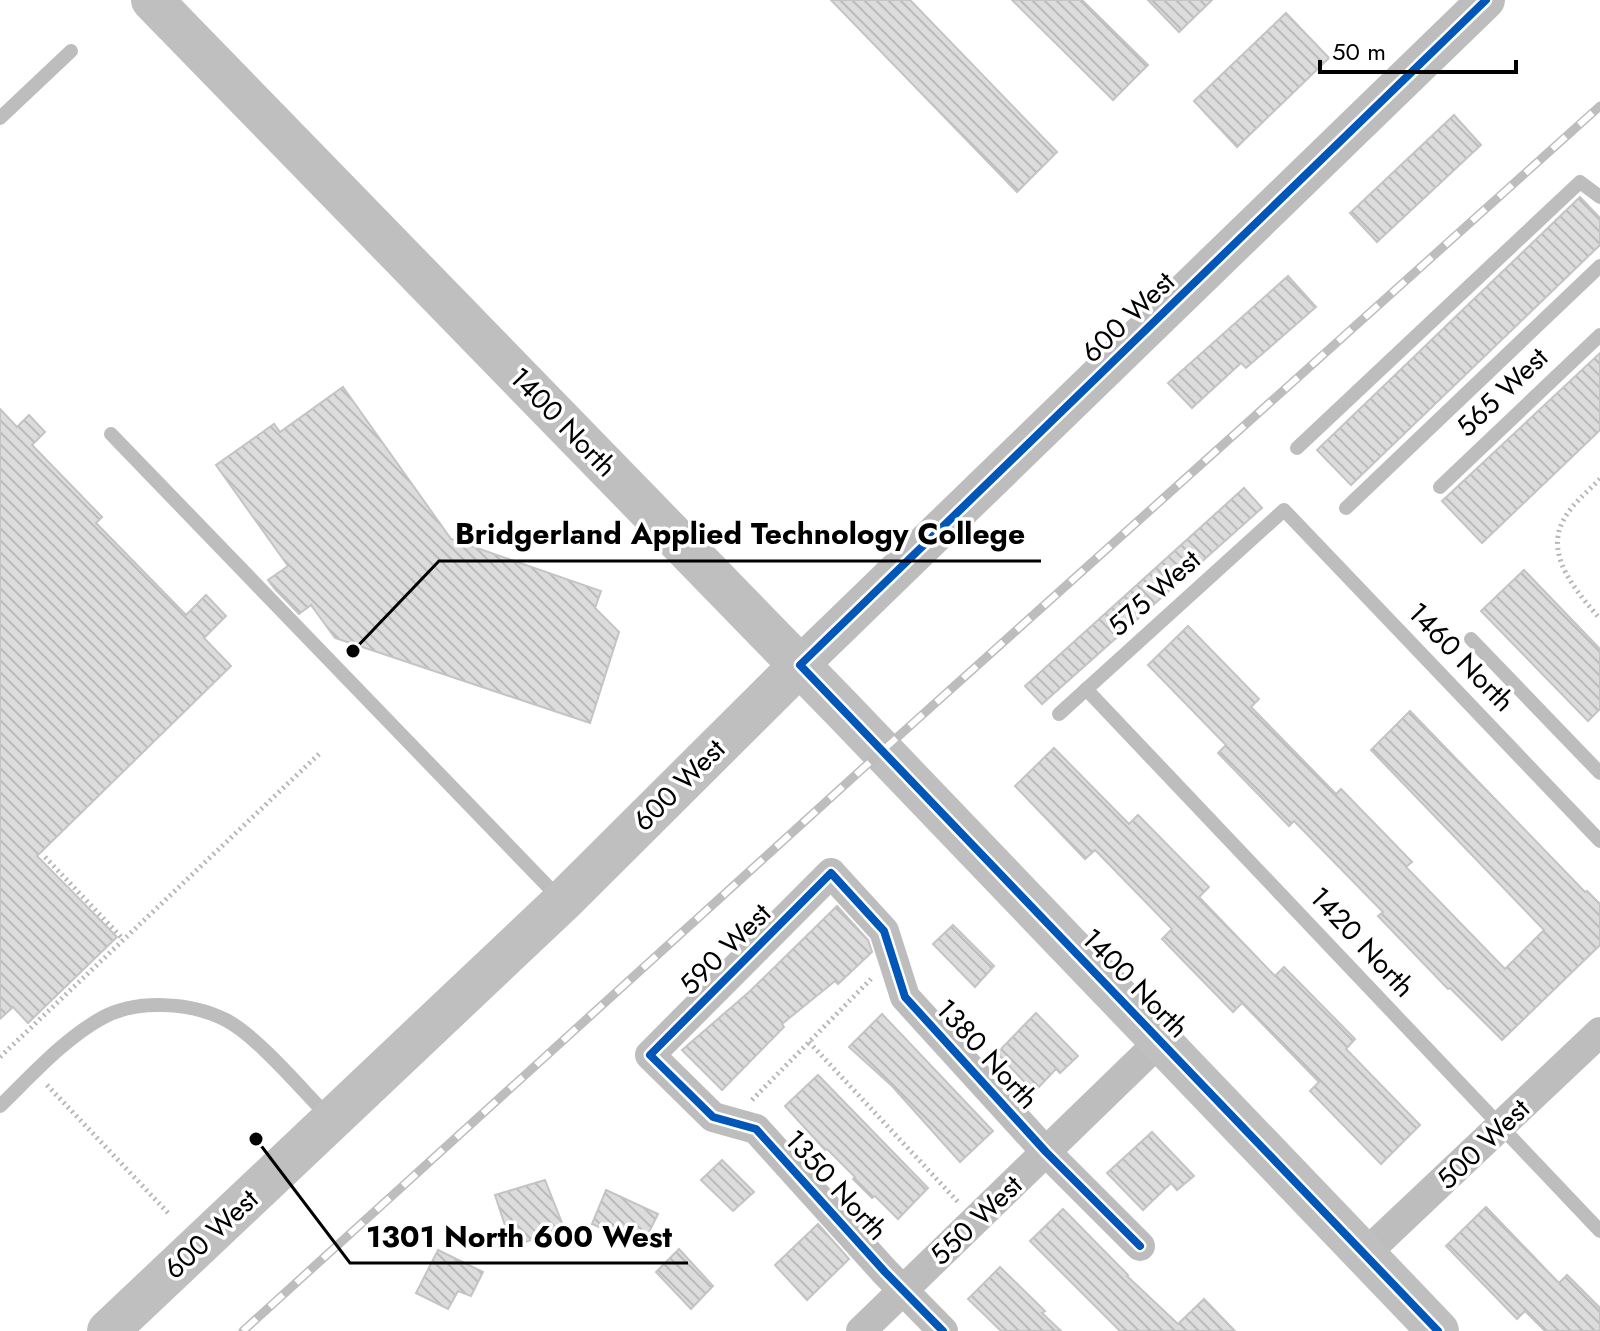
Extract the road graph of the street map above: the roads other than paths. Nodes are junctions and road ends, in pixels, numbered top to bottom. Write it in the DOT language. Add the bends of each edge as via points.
graph roads {
  1 [pos="152,0"];
  2 [pos="1486,0"];
  3 [pos="71,51"];
  4 [pos="0,118"];
  5 [pos="1600,197"];
  6 [pos="1600,266"];
  7 [pos="1600,335"];
  8 [pos="111,434"];
  9 [pos="1297,448"];
  10 [pos="1440,487"];
  11 [pos="1346,508"];
  12 [pos="1284,510"];
  13 [pos="1471,639"];
  14 [pos="800,665"];
  15 [pos="1086,689"];
  16 [pos="1059,714"];
  17 [pos="1600,773"];
  18 [pos="1600,841"];
  19 [pos="831,873"];
  20 [pos="563,901"];
  21 [pos="1600,1032"];
  22 [pos="1160,1041"];
  23 [pos="650,1055"];
  24 [pos="0,1106"];
  25 [pos="331,1119"];
  26 [pos="1501,1127"];
  27 [pos="1046,1152"];
  28 [pos="1600,1231"];
  29 [pos="1140,1246"];
  30 [pos="1364,1255"];
  31 [pos="903,1291"];
  32 [pos="1422,1321"];
  33 [pos="108,1331"];
  34 [pos="861,1331"];
  35 [pos="943,1331"];
  1 -- 14 [label="main road, 1400 North"];
  2 -- 14 [label="street, 600 West"];
  3 -- 4 [label="lane"];
  5 -- 9 [label="lane" via="1580,182"];
  6 -- 11 [label="lane"];
  7 -- 10 [label="lane, 565 West"];
  8 -- 20 [label="lane"];
  12 -- 15 [label="lane, 575 West"];
  12 -- 18 [label="lane, 1460 North"];
  13 -- 17 [label="lane"];
  14 -- 20 [label="main road, 600 West"];
  14 -- 22 [label="main road, 1400 North"];
  15 -- 16 [label="lane, 575 West"];
  15 -- 26 [label="lane, 1420 North"];
  19 -- 23 [label="street, 590 West"];
  19 -- 27 [label="street, 1380 North" via="884,931 905,997"];
  20 -- 25 [label="main road, 600 West"];
  21 -- 26 [label="street, 500 West"];
  22 -- 27 [label="street, 550 West"];
  22 -- 30 [label="main road, 1400 North"];
  23 -- 31 [label="street, 1350 North" via="713,1117 756,1129"];
  24 -- 25 [label="lane" via="55,1053 103,1017 148,1004 187,1007 227,1020"];
  25 -- 33 [label="main road, 600 West"];
  26 -- 28 [label="lane, 1420 North"];
  26 -- 30 [label="street, 500 West"];
  27 -- 29 [label="street, 1380 North"];
  27 -- 31 [label="street, 550 West"];
  30 -- 32 [label="main road, 1400 North"];
  31 -- 34 [label="street, 550 West"];
  31 -- 35 [label="street, 1350 North"];
}
